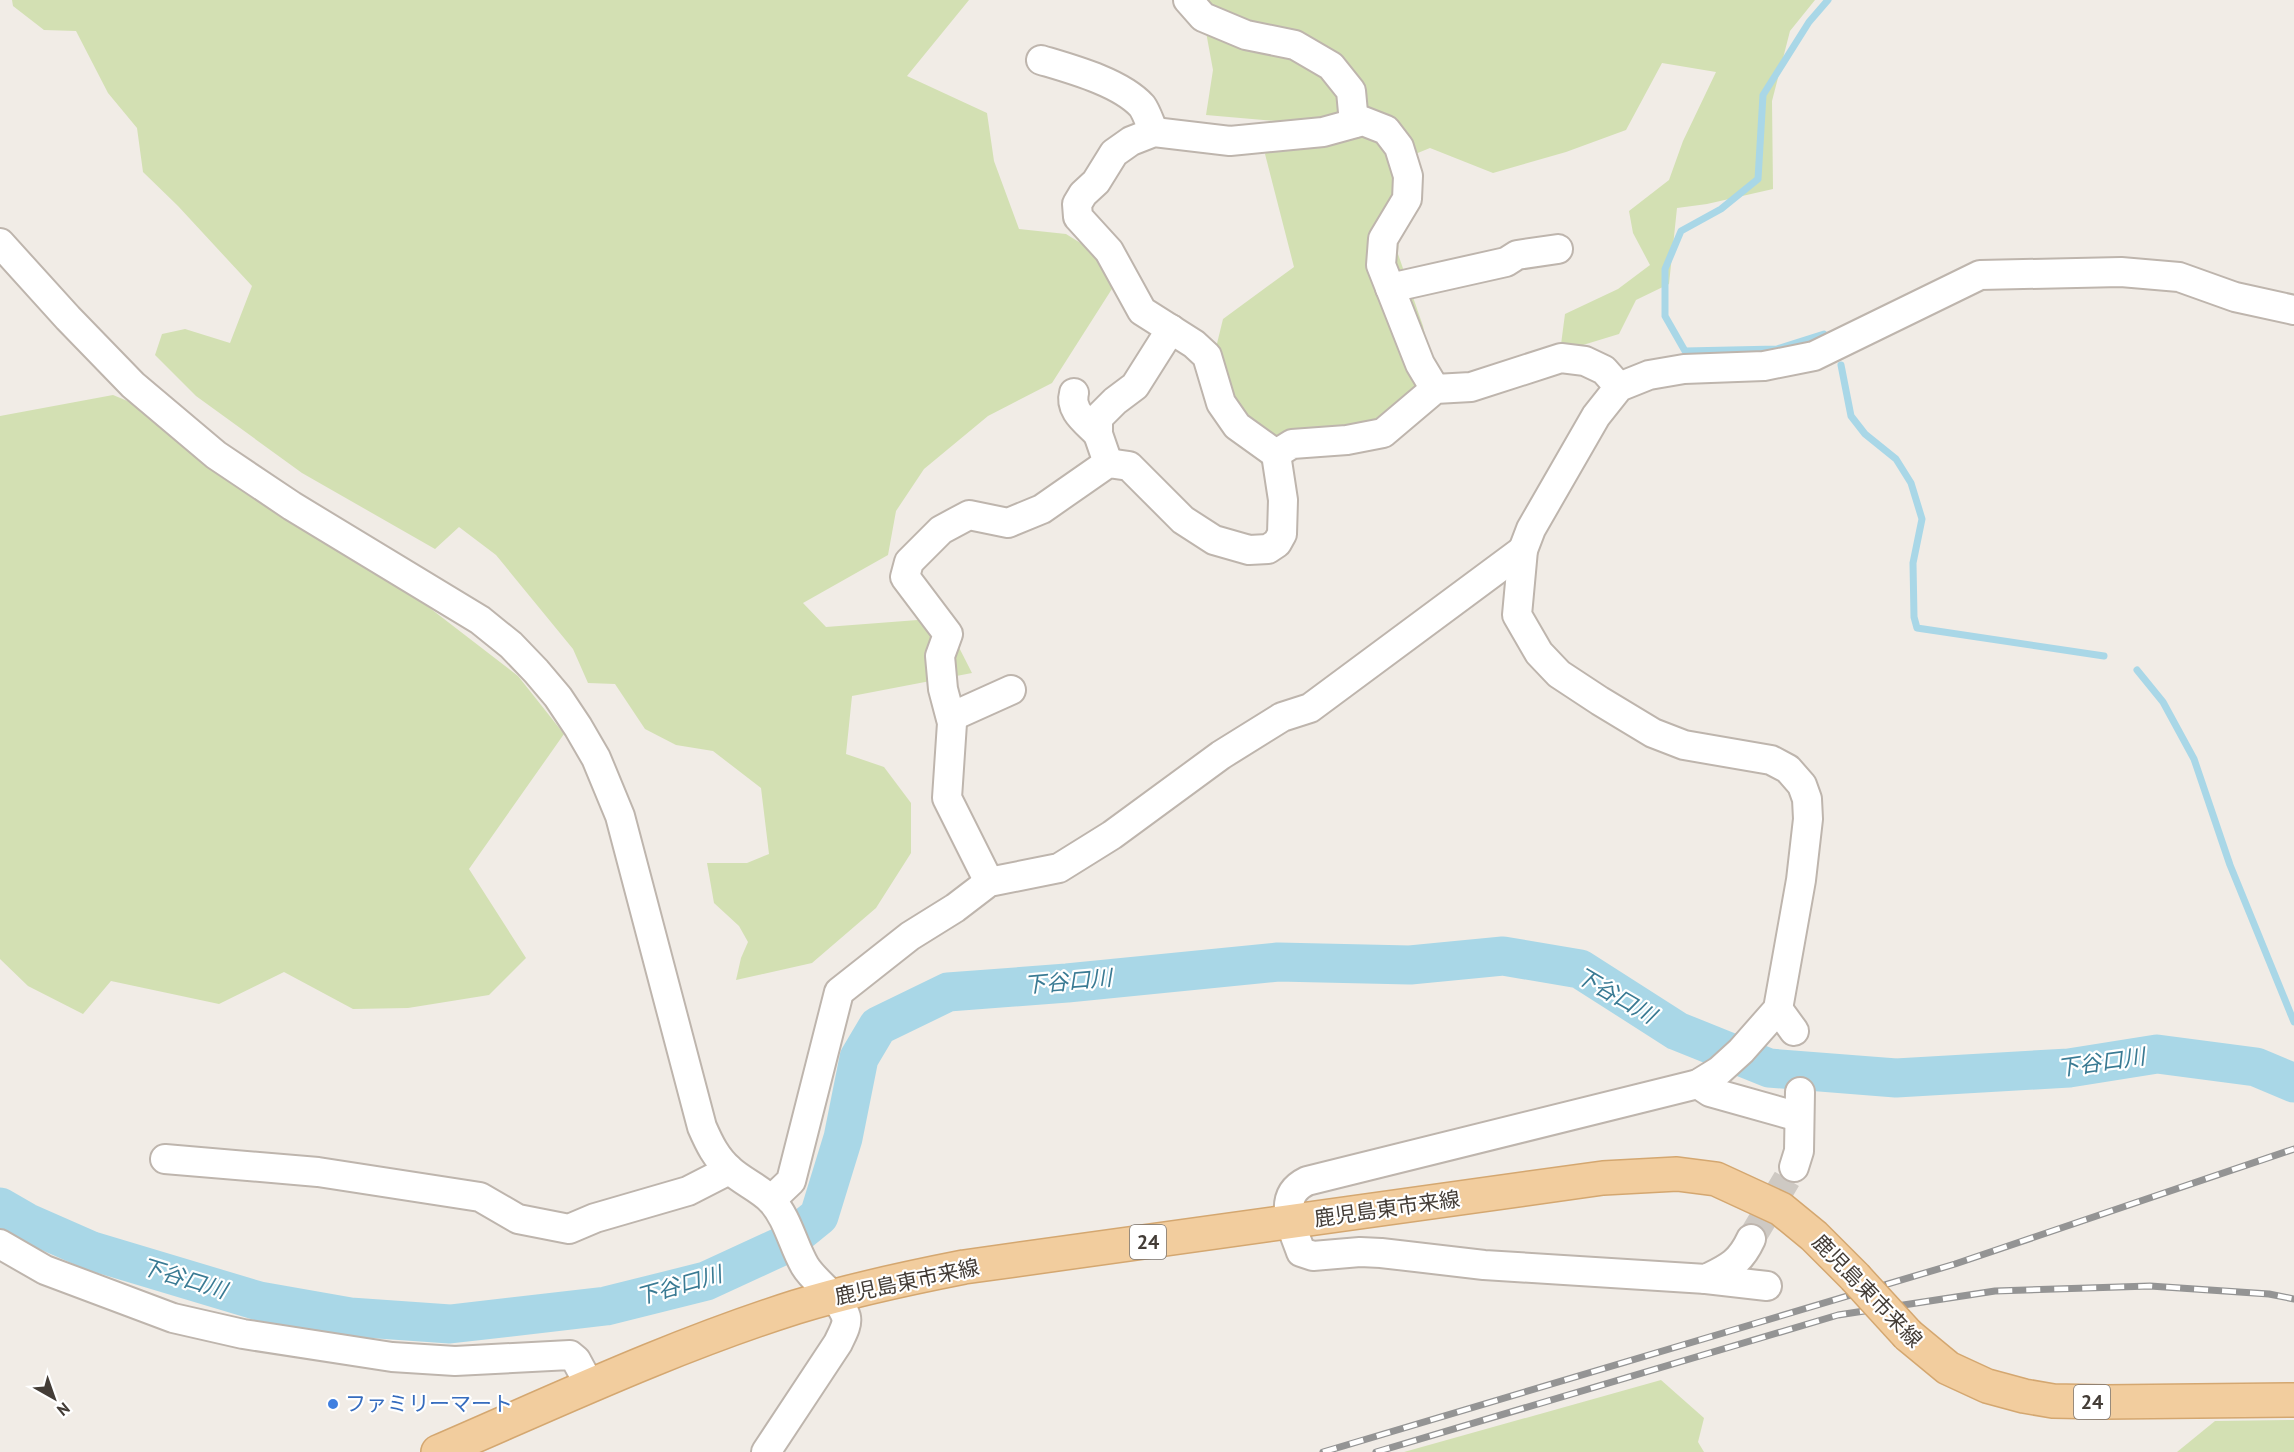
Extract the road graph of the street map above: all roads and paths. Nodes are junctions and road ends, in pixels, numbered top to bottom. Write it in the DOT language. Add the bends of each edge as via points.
graph roads {
  1 [pos="1188,0"];
  2 [pos="1041,60"];
  3 [pos="1354,123"];
  4 [pos="1154,132"];
  5 [pos="0,243"];
  6 [pos="1558,249"];
  7 [pos="1390,288"];
  8 [pos="2294,310"];
  9 [pos="1171,329"];
  10 [pos="1619,387"];
  11 [pos="1435,389"];
  12 [pos="1074,393"];
  13 [pos="1098,434"];
  14 [pos="1276,454"];
  15 [pos="1108,463"];
  16 [pos="1523,550"];
  17 [pos="1011,690"];
  18 [pos="951,717"];
  19 [pos="989,882"];
  20 [pos="1709,1077"];
  21 [pos="165,1159"];
  22 [pos="1794,1167"];
  23 [pos="729,1170"];
  24 [pos="776,1208"];
  25 [pos="1289,1222"];
  26 [pos="1751,1239"];
  27 [pos="0,1244"];
  28 [pos="1706,1280"];
  29 [pos="1767,1286"];
  30 [pos="834,1297"];
  31 [pos="590,1386"];
  32 [pos="2294,1400"];
  33 [pos="438,1452"];
  34 [pos="766,1452"];
  1 -- 3 [label="street" via="1203,16 1246,35 1296,45 1331,66 1351,91"];
  2 -- 4 [label="street" via="1120,90 1142,107"];
  3 -- 4 [label="street" via="1323,132 1230,141"];
  3 -- 7 [label="street" via="1363,121 1386,130 1400,147 1408,176 1407,199 1383,239 1381,265"];
  4 -- 9 [label="street" via="1113,153 1077,204 1078,217 1109,251 1142,311"];
  5 -- 23 [label="street" via="133,386 216,455 480,620 512,645 558,697 596,758 620,816 702,1128"];
  6 -- 7 [label="street" via="1517,255 1506,262"];
  7 -- 11 [label="street" via="1420,364"];
  8 -- 10 [label="street" via="2235,297 2179,277 2121,272 1980,275 1814,356 1764,366 1684,369 1649,375"];
  9 -- 13 [label="street" via="1135,386 1098,418"];
  9 -- 14 [label="street" via="1207,356 1221,403 1237,426"];
  10 -- 11 [label="street" via="1604,370 1585,361 1561,357 1471,387"];
  10 -- 16 [label="street" via="1596,417 1531,529"];
  11 -- 14 [label="street" via="1383,433 1347,441 1292,444"];
  12 -- 13 [label="street" via="1075,410"];
  13 -- 15 [label="street"];
  14 -- 15 [label="street" via="1283,500 1282,534 1268,549 1249,550 1214,540 1183,520 1129,466"];
  15 -- 18 [label="street" via="1042,509 1008,522 969,515 941,530 909,562 905,577 948,634 940,656"];
  16 -- 19 [label="street" via="1310,708 1282,717 1221,755 1112,835 1059,868"];
  16 -- 20 [label="street" via="1517,615 1539,653 1559,674 1653,734 1684,745 1772,760 1788,769 1802,785 1807,799 1801,880 1778,1022"];
  17 -- 18 [label="street"];
  18 -- 19 [label="street" via="947,798"];
  19 -- 24 [label="street" via="910,936 839,992 791,1181"];
  20 -- 22 [label="street" via="1710,1092 1799,1104 1799,1151"];
  20 -- 25 [label="street" via="1307,1181 1296,1186 1290,1195"];
  21 -- 23 [label="street" via="318,1172 480,1197 518,1219 569,1229 688,1191"];
  23 -- 24 [label="street"];
  24 -- 30 [label="street" via="805,1266"];
  25 -- 28 [label="street" via="1300,1252 1313,1256 1360,1252"];
  25 -- 30 [label="main road, 鹿児島東市来線 / 24" via="964,1268"];
  25 -- 32 [label="main road, 鹿児島東市来線 / 24, bridge" via="1603,1178 1677,1174 1716,1179 1781,1209 1815,1236 1908,1335 1948,1368 1987,1386 2053,1401"];
  26 -- 28 [label="street" via="1743,1256"];
  27 -- 31 [label="street" via="45,1270 173,1318 243,1334 392,1357 455,1361 570,1354"];
  28 -- 29 [label="street"];
  30 -- 31 [label="main road, 鹿児島東市来線 / 24" via="720,1334"];
  30 -- 34 [label="street" via="846,1317 838,1343"];
  31 -- 33 [label="main road, 鹿児島東市来線 / 24"];
}
